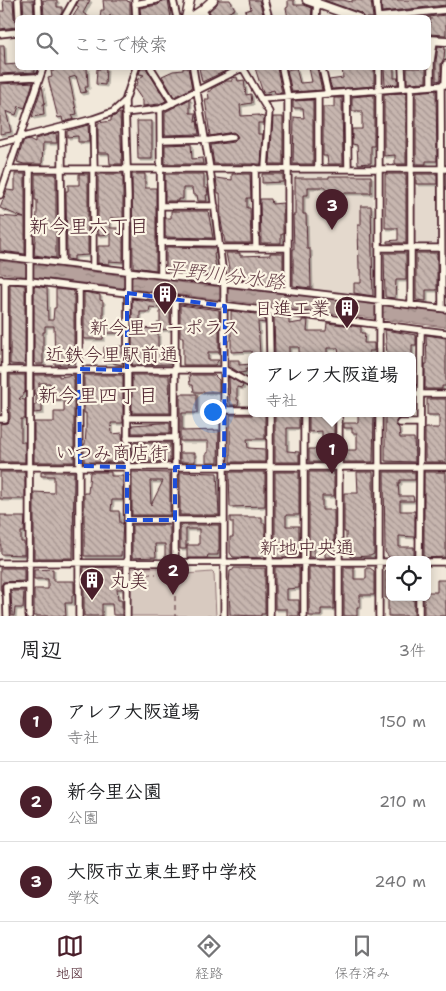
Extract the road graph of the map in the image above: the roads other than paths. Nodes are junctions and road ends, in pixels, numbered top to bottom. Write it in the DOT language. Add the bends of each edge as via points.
graph roads {
  1 [pos="18,0"];
  2 [pos="38,0"];
  3 [pos="74,0"];
  4 [pos="157,0"];
  5 [pos="173,0"];
  6 [pos="190,0"];
  7 [pos="213,0"];
  8 [pos="264,0"];
  9 [pos="307,0"];
  10 [pos="376,0"];
  11 [pos="317,1"];
  12 [pos="135,2"];
  13 [pos="202,10"];
  14 [pos="446,10"];
  15 [pos="430,12"];
  16 [pos="19,15"];
  17 [pos="39,15"];
  18 [pos="66,15"];
  19 [pos="136,15"];
  20 [pos="176,15"];
  21 [pos="187,15"];
  22 [pos="194,15"];
  23 [pos="206,15"];
  24 [pos="268,15"];
  25 [pos="316,15"];
  26 [pos="345,15"];
  27 [pos="378,15"];
  28 [pos="399,15"];
  29 [pos="429,15"];
  30 [pos="15,32"];
  31 [pos="0,34"];
  32 [pos="431,40"];
  33 [pos="446,42"];
  34 [pos="446,64"];
  35 [pos="42,70"];
  36 [pos="135,70"];
  37 [pos="152,70"];
  38 [pos="193,70"];
  39 [pos="239,70"];
  40 [pos="244,70"];
  41 [pos="282,70"];
  42 [pos="322,70"];
  43 [pos="379,70"];
  44 [pos="402,70"];
  45 [pos="0,79"];
  46 [pos="39,80"];
  47 [pos="444,85"];
  48 [pos="431,86"];
  49 [pos="412,87"];
  50 [pos="403,88"];
  51 [pos="198,90"];
  52 [pos="380,90"];
  53 [pos="348,92"];
  54 [pos="328,94"];
  55 [pos="318,95"];
  56 [pos="288,97"];
  57 [pos="261,100"];
  58 [pos="125,101"];
  59 [pos="173,102"];
  60 [pos="160,109"];
  61 [pos="125,113"];
  62 [pos="93,119"];
  63 [pos="62,127"];
  64 [pos="19,137"];
  65 [pos="233,137"];
  66 [pos="161,140"];
  67 [pos="205,140"];
  68 [pos="0,143"];
  69 [pos="255,168"];
  70 [pos="264,168"];
  71 [pos="9,169"];
  72 [pos="61,169"];
  73 [pos="93,169"];
  74 [pos="127,169"];
  75 [pos="162,169"];
  76 [pos="210,169"];
  77 [pos="318,169"];
  78 [pos="348,169"];
  79 [pos="379,169"];
  80 [pos="412,169"];
  81 [pos="443,169"];
  82 [pos="30,170"];
  83 [pos="287,170"];
  84 [pos="0,195"];
  85 [pos="161,206"];
  86 [pos="214,206"];
  87 [pos="161,242"];
  88 [pos="220,245"];
  89 [pos="256,248"];
  90 [pos="288,248"];
  91 [pos="380,248"];
  92 [pos="412,248"];
  93 [pos="441,248"];
  94 [pos="0,256"];
  95 [pos="30,260"];
  96 [pos="62,263"];
  97 [pos="93,266"];
  98 [pos="127,271"];
  99 [pos="161,275"];
  100 [pos="2,279"];
  101 [pos="30,280"];
  102 [pos="224,284"];
  103 [pos="79,288"];
  104 [pos="288,290"];
  105 [pos="127,292"];
  106 [pos="175,300"];
  107 [pos="379,301"];
  108 [pos="411,305"];
  109 [pos="224,306"];
  110 [pos="444,309"];
  111 [pos="269,311"];
  112 [pos="379,325"];
  113 [pos="421,330"];
  114 [pos="446,333"];
  115 [pos="270,352"];
  116 [pos="379,352"];
  117 [pos="29,369"];
  118 [pos="79,369"];
  119 [pos="3,370"];
  120 [pos="127,370"];
  121 [pos="174,370"];
  122 [pos="224,370"];
  123 [pos="248,382"];
  124 [pos="416,394"];
  125 [pos="420,394"];
  126 [pos="446,394"];
  127 [pos="224,410"];
  128 [pos="248,410"];
  129 [pos="270,417"];
  130 [pos="304,417"];
  131 [pos="338,417"];
  132 [pos="379,417"];
  133 [pos="126,418"];
  134 [pos="175,418"];
  135 [pos="0,419"];
  136 [pos="420,423"];
  137 [pos="400,424"];
  138 [pos="127,438"];
  139 [pos="175,438"];
  140 [pos="80,466"];
  141 [pos="0,467"];
  142 [pos="30,467"];
  143 [pos="127,467"];
  144 [pos="175,467"];
  145 [pos="224,467"];
  146 [pos="270,467"];
  147 [pos="304,467"];
  148 [pos="339,467"];
  149 [pos="379,467"];
  150 [pos="420,467"];
  151 [pos="446,467"];
  152 [pos="127,520"];
  153 [pos="175,520"];
  154 [pos="224,520"];
  155 [pos="419,556"];
  156 [pos="0,562"];
  157 [pos="79,562"];
  158 [pos="127,562"];
  159 [pos="224,562"];
  160 [pos="270,562"];
  161 [pos="304,562"];
  162 [pos="339,562"];
  163 [pos="379,562"];
  164 [pos="386,562"];
  165 [pos="431,562"];
  166 [pos="446,562"];
  167 [pos="29,563"];
  168 [pos="175,564"];
  169 [pos="29,586"];
  170 [pos="419,601"];
  171 [pos="7,616"];
  172 [pos="29,616"];
  173 [pos="79,616"];
  174 [pos="127,616"];
  175 [pos="224,616"];
  176 [pos="270,616"];
  177 [pos="304,616"];
  178 [pos="339,616"];
  179 [pos="379,616"];
  180 [pos="419,616"];
  1 -- 16 [label="street"];
  2 -- 17 [label="street"];
  3 -- 18 [label="street"];
  4 -- 12 [label="street"];
  5 -- 20 [label="street"];
  6 -- 21 [label="main road"];
  7 -- 13 [label="main road"];
  8 -- 24 [label="street"];
  9 -- 11 [label="main road"];
  10 -- 27 [label="street"];
  11 -- 25 [label="street"];
  11 -- 26 [label="main road"];
  12 -- 19 [label="street"];
  13 -- 22 [label="main road"];
  13 -- 23 [label="street"];
  14 -- 15 [label="street"];
  15 -- 28 [label="street"];
  15 -- 29 [label="street"];
  30 -- 31 [label="street"];
  32 -- 33 [label="main road"];
  32 -- 48 [label="street"];
  34 -- 47 [label="street"];
  35 -- 46 [label="street"];
  36 -- 58 [label="street"];
  37 -- 59 [label="street"];
  38 -- 51 [label="street"];
  39 -- 51 [label="street"];
  40 -- 57 [label="street"];
  41 -- 56 [label="street"];
  42 -- 54 [label="street"];
  43 -- 52 [label="street"];
  44 -- 50 [label="street"];
  45 -- 46 [label="street" via="35,76"];
  46 -- 64 [label="street"];
  47 -- 48 [label="street"];
  47 -- 81 [label="street"];
  48 -- 49 [label="street"];
  49 -- 50 [label="street"];
  49 -- 80 [label="street"];
  50 -- 52 [label="street"];
  51 -- 59 [label="street"];
  51 -- 67 [label="street"];
  52 -- 53 [label="street"];
  52 -- 79 [label="street"];
  53 -- 54 [label="street"];
  53 -- 78 [label="street"];
  54 -- 55 [label="street"];
  55 -- 56 [label="street"];
  55 -- 77 [label="street"];
  56 -- 57 [label="street"];
  56 -- 83 [label="street"];
  57 -- 70 [label="street" via="269,112"];
  58 -- 61 [label="street"];
  58 -- 62 [label="street" via="113,112"];
  59 -- 60 [label="street"];
  60 -- 61 [label="street"];
  60 -- 66 [label="street"];
  61 -- 74 [label="street"];
  62 -- 63 [label="street"];
  62 -- 73 [label="street"];
  63 -- 64 [label="street"];
  63 -- 72 [label="street"];
  64 -- 68 [label="street"];
  64 -- 71 [label="street"];
  65 -- 67 [label="street"];
  66 -- 67 [label="street"];
  66 -- 75 [label="street"];
  67 -- 76 [label="street"];
  69 -- 70 [label="street"];
  69 -- 76 [label="street"];
  69 -- 89 [label="street"];
  70 -- 83 [label="street"];
  71 -- 82 [label="street"];
  71 -- 84 [label="street"];
  72 -- 73 [label="street"];
  72 -- 82 [label="street"];
  72 -- 96 [label="street"];
  73 -- 74 [label="street"];
  73 -- 97 [label="street"];
  74 -- 75 [label="street"];
  74 -- 98 [label="street"];
  75 -- 76 [label="street"];
  75 -- 85 [label="street"];
  76 -- 86 [label="street"];
  77 -- 78 [label="street"];
  77 -- 83 [label="street"];
  78 -- 79 [label="street"];
  79 -- 80 [label="street"];
  79 -- 91 [label="street"];
  80 -- 81 [label="street"];
  80 -- 92 [label="street"];
  81 -- 93 [label="street"];
  82 -- 95 [label="street"];
  83 -- 90 [label="street"];
  85 -- 86 [label="street"];
  85 -- 87 [label="street"];
  86 -- 88 [label="street"];
  87 -- 88 [label="street"];
  87 -- 99 [label="street"];
  88 -- 89 [label="street"];
  88 -- 102 [label="street"];
  89 -- 90 [label="street"];
  90 -- 104 [label="street"];
  91 -- 92 [label="street"];
  91 -- 107 [label="street"];
  92 -- 93 [label="street"];
  92 -- 108 [label="street"];
  93 -- 110 [label="street"];
  94 -- 95 [label="street"];
  95 -- 96 [label="street"];
  95 -- 101 [label="street"];
  96 -- 97 [label="street"];
  97 -- 98 [label="street"];
  98 -- 99 [label="street"];
  98 -- 105 [label="street"];
  99 -- 102 [label="street"];
  100 -- 101 [label="street"];
  100 -- 119 [label="street"];
  101 -- 103 [label="street"];
  101 -- 117 [label="street"];
  102 -- 104 [label="street"];
  102 -- 109 [label="street"];
  103 -- 105 [label="street"];
  103 -- 118 [label="street"];
  104 -- 107 [label="street"];
  105 -- 106 [label="street"];
  105 -- 120 [label="street"];
  106 -- 109 [label="street"];
  106 -- 121 [label="street"];
  107 -- 108 [label="street"];
  107 -- 112 [label="street"];
  108 -- 110 [label="street"];
  109 -- 111 [label="street"];
  109 -- 122 [label="street"];
  111 -- 112 [label="street"];
  111 -- 115 [label="street"];
  112 -- 113 [label="street"];
  112 -- 116 [label="street"];
  113 -- 114 [label="street"];
  113 -- 125 [label="street"];
  117 -- 118 [label="street, 近鉄今里駅前通"];
  117 -- 119 [label="street, 近鉄今里駅前通"];
  117 -- 142 [label="street"];
  118 -- 120 [label="street, 近鉄今里駅前通"];
  118 -- 140 [label="street"];
  119 -- 135 [label="street" via="5,419"];
  120 -- 121 [label="street, 近鉄今里駅前通"];
  120 -- 133 [label="street"];
  121 -- 122 [label="street, 近鉄今里駅前通"];
  121 -- 134 [label="street"];
  122 -- 123 [label="street"];
  122 -- 127 [label="street"];
  124 -- 125 [label="street"];
  125 -- 126 [label="street"];
  125 -- 136 [label="street"];
  127 -- 128 [label="street"];
  127 -- 145 [label="street"];
  129 -- 146 [label="street"];
  130 -- 147 [label="street"];
  131 -- 148 [label="street"];
  132 -- 149 [label="street"];
  133 -- 134 [label="street"];
  133 -- 138 [label="street"];
  134 -- 139 [label="street"];
  136 -- 137 [label="street"];
  136 -- 150 [label="street"];
  138 -- 139 [label="street"];
  138 -- 143 [label="street"];
  139 -- 144 [label="street"];
  140 -- 142 [label="street, いつみ商店街"];
  140 -- 143 [label="street, いつみ商店街"];
  140 -- 157 [label="street"];
  141 -- 142 [label="street, いつみ商店街"];
  142 -- 167 [label="street"];
  143 -- 144 [label="street, いつみ商店街"];
  143 -- 152 [label="street"];
  144 -- 145 [label="street, いつみ商店街"];
  144 -- 153 [label="street"];
  145 -- 146 [label="street, いつみ商店街"];
  145 -- 154 [label="street"];
  146 -- 147 [label="street, いつみ商店街"];
  146 -- 160 [label="street"];
  147 -- 148 [label="street, いつみ商店街"];
  147 -- 161 [label="street"];
  148 -- 149 [label="street, いつみ商店街"];
  148 -- 162 [label="street"];
  149 -- 150 [label="street, いつみ商店街"];
  149 -- 163 [label="street"];
  150 -- 151 [label="street, いつみ商店街"];
  150 -- 155 [label="street"];
  152 -- 153 [label="street"];
  152 -- 158 [label="street"];
  153 -- 154 [label="street"];
  153 -- 168 [label="street"];
  154 -- 159 [label="street"];
  156 -- 167 [label="street, 新地中央通"];
  157 -- 158 [label="street, 新地中央通"];
  157 -- 167 [label="street, 新地中央通"];
  157 -- 173 [label="street"];
  158 -- 168 [label="street, 新地中央通"];
  158 -- 174 [label="street"];
  159 -- 160 [label="street, 新地中央通"];
  159 -- 168 [label="street, 新地中央通"];
  159 -- 175 [label="street"];
  160 -- 161 [label="street, 新地中央通"];
  160 -- 176 [label="street"];
  161 -- 162 [label="street, 新地中央通"];
  161 -- 177 [label="street"];
  162 -- 163 [label="street, 新地中央通"];
  162 -- 178 [label="street"];
  163 -- 164 [label="street, 新地中央通"];
  163 -- 179 [label="street"];
  165 -- 166 [label="street"];
  167 -- 169 [label="street"];
  169 -- 171 [label="street" via="6,586"];
  169 -- 172 [label="street"];
  170 -- 180 [label="street"];
}
